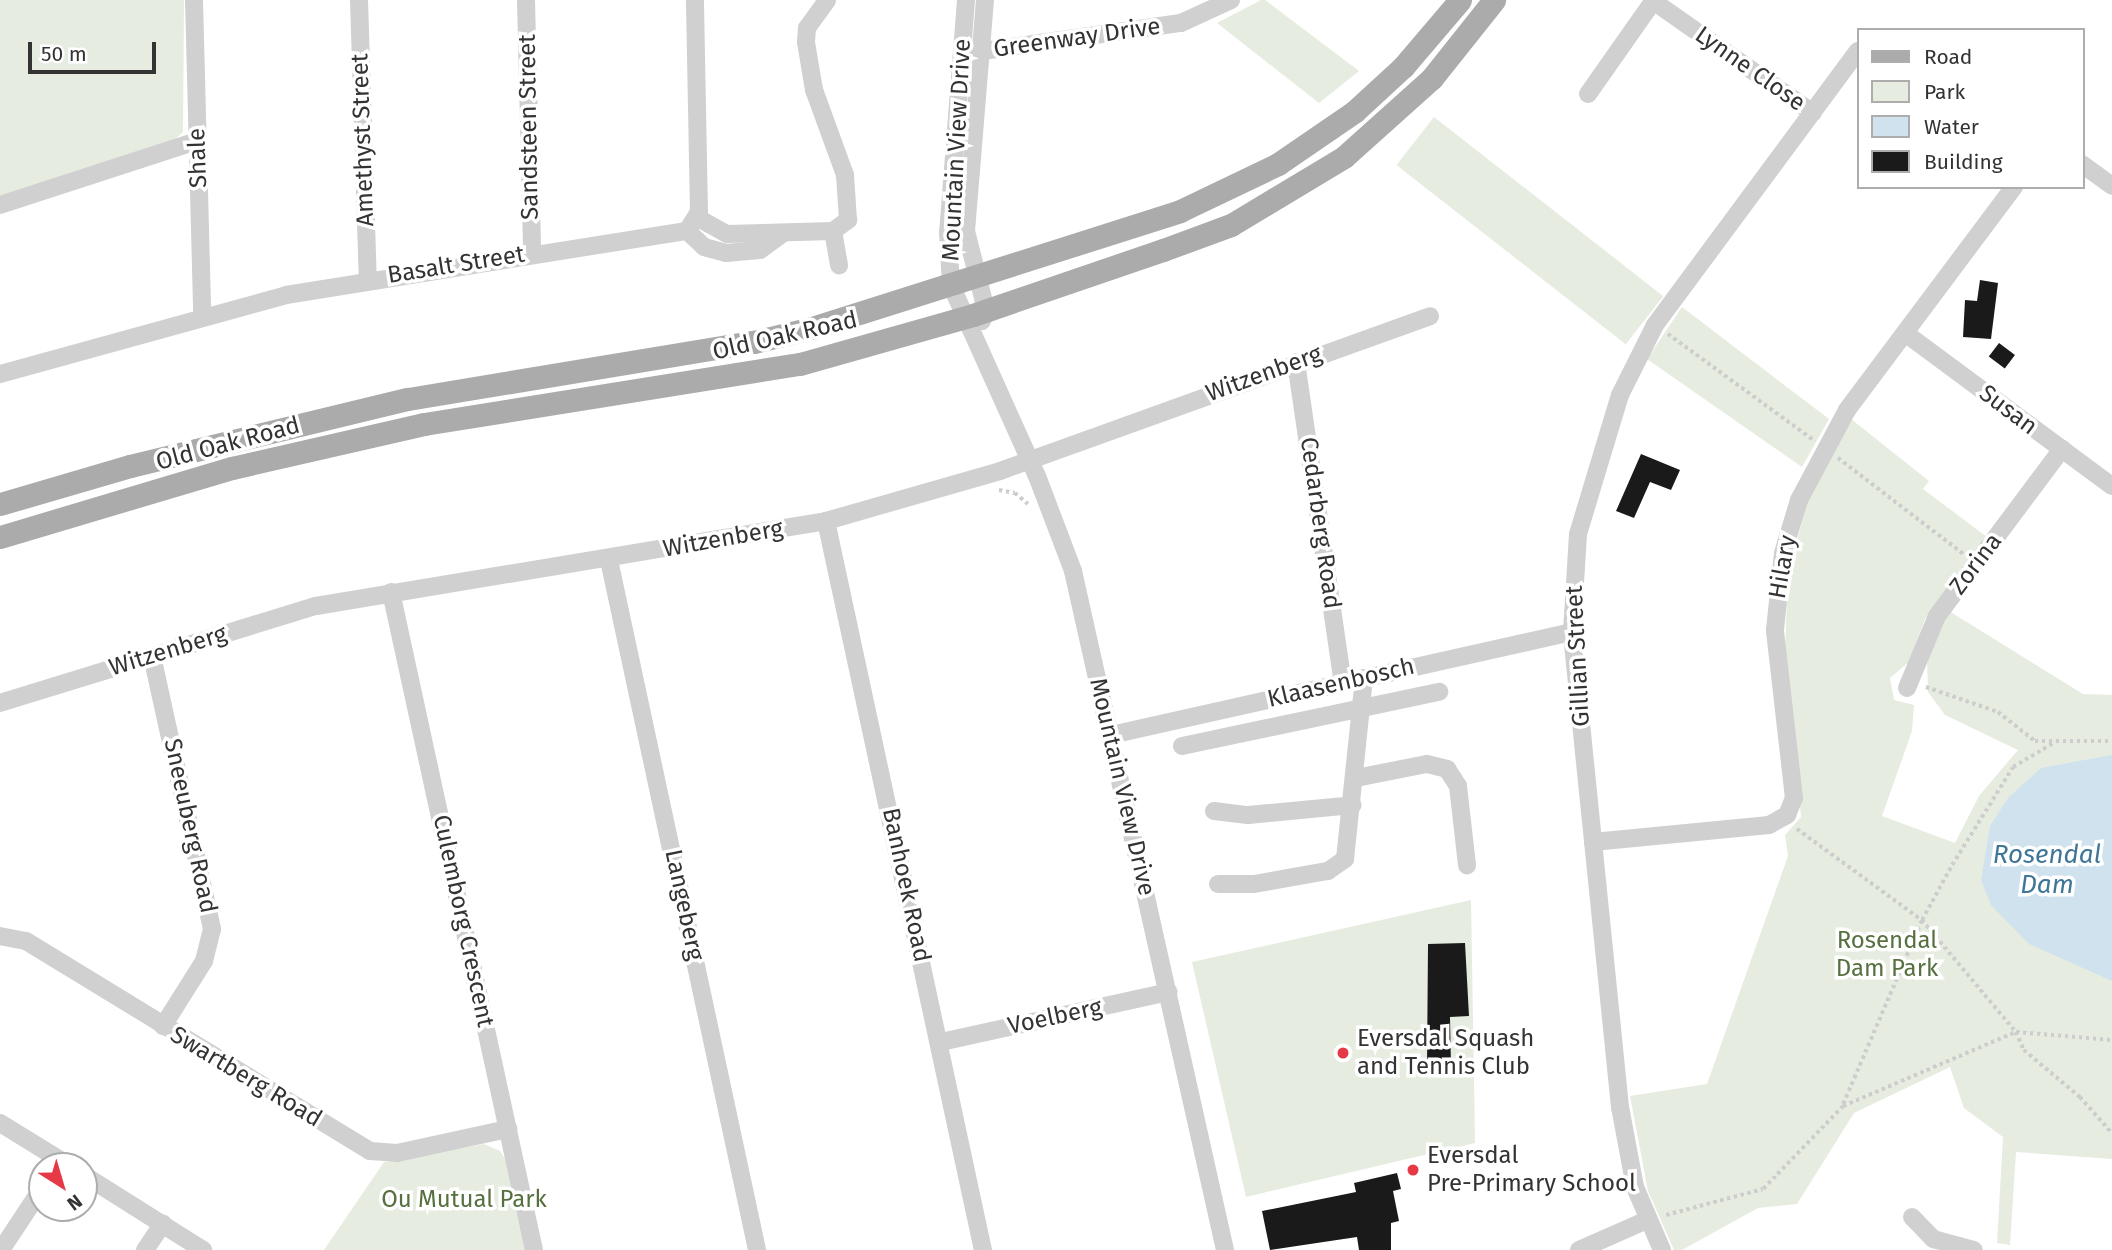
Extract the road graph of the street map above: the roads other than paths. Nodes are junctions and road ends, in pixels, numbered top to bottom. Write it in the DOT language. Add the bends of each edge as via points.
graph roads {
  1 [pos="194,0"];
  2 [pos="359,0"];
  3 [pos="526,0"];
  4 [pos="695,0"];
  5 [pos="827,0"];
  6 [pos="967,0"];
  7 [pos="985,0"];
  8 [pos="1231,0"];
  9 [pos="1460,0"];
  10 [pos="1494,0"];
  11 [pos="1654,0"];
  12 [pos="1208,6"];
  13 [pos="981,52"];
  14 [pos="960,54"];
  15 [pos="1856,54"];
  16 [pos="1588,94"];
  17 [pos="1812,113"];
  18 [pos="197,141"];
  19 [pos="2084,165"];
  20 [pos="2112,186"];
  21 [pos="2012,189"];
  22 [pos="0,205"];
  23 [pos="692,224"];
  24 [pos="833,231"];
  25 [pos="533,253"];
  26 [pos="839,265"];
  27 [pos="977,278"];
  28 [pos="368,279"];
  29 [pos="951,285"];
  30 [pos="986,310"];
  31 [pos="202,315"];
  32 [pos="1430,316"];
  33 [pos="962,318"];
  34 [pos="1905,332"];
  35 [pos="975,337"];
  36 [pos="1296,362"];
  37 [pos="0,374"];
  38 [pos="2062,449"];
  39 [pos="1029,459"];
  40 [pos="2112,486"];
  41 [pos="0,504"];
  42 [pos="826,521"];
  43 [pos="0,537"];
  44 [pos="609,560"];
  45 [pos="391,592"];
  46 [pos="1572,632"];
  47 [pos="152,656"];
  48 [pos="1364,678"];
  49 [pos="1343,683"];
  50 [pos="1907,688"];
  51 [pos="1439,692"];
  52 [pos="0,704"];
  53 [pos="1363,708"];
  54 [pos="1111,735"];
  55 [pos="1182,746"];
  56 [pos="1356,778"];
  57 [pos="1353,805"];
  58 [pos="1214,811"];
  59 [pos="1593,842"];
  60 [pos="1467,865"];
  61 [pos="1218,884"];
  62 [pos="0,936"];
  63 [pos="1169,992"];
  64 [pos="163,1026"];
  65 [pos="941,1042"];
  66 [pos="0,1123"];
  67 [pos="508,1129"];
  68 [pos="44,1152"];
  69 [pos="98,1184"];
  70 [pos="28,1209"];
  71 [pos="1912,1217"];
  72 [pos="1647,1220"];
  73 [pos="163,1223"];
  74 [pos="1,1250"];
  75 [pos="145,1250"];
  76 [pos="203,1250"];
  77 [pos="534,1250"];
  78 [pos="757,1250"];
  79 [pos="983,1250"];
  80 [pos="1225,1250"];
  81 [pos="1579,1250"];
  82 [pos="1662,1250"];
  83 [pos="1974,1250"];
  1 -- 18 [label="street, Shale"];
  2 -- 28 [label="street, Amethyst Street"];
  3 -- 25 [label="street, Sandsteen Street"];
  4 -- 23 [label="street"];
  5 -- 24 [label="street" via="807,28 806,42 814,90 845,175 849,201 848,220"];
  6 -- 14 [label="street, Mountain View Drive"];
  7 -- 13 [label="street, Mountain View Drive"];
  8 -- 12 [label="street, Greenway Drive"];
  9 -- 27 [label="main road, Old Oak Road" via="1403,67 1354,112 1278,164 1180,211"];
  10 -- 30 [label="main road, Old Oak Road" via="1432,78 1390,119 1294,191 1219,229"];
  11 -- 16 [label="street, Lynne Close"];
  11 -- 17 [label="street, Lynne Close"];
  12 -- 13 [label="street, Greenway Drive" via="1143,29"];
  13 -- 14 [label="street, Greenway Drive"];
  13 -- 27 [label="street, Mountain View Drive" via="966,222 968,252"];
  14 -- 29 [label="street, Mountain View Drive" via="948,246"];
  15 -- 17 [label="street, Gillian Street"];
  17 -- 46 [label="street, Gillian Street" via="1655,325 1630,369 1594,473 1574,561"];
  18 -- 22 [label="street"];
  18 -- 31 [label="street, Shale"];
  19 -- 20 [label="street"];
  21 -- 34 [label="street, Hilary"];
  23 -- 24 [label="street" via="704,247 726,253 760,250 783,233"];
  23 -- 25 [label="street, Basalt Street"];
  24 -- 26 [label="street"];
  25 -- 28 [label="street, Basalt Street"];
  27 -- 29 [label="main road, Old Oak Road"];
  27 -- 30 [label="street, Mountain View Drive"];
  28 -- 31 [label="street, Basalt Street"];
  29 -- 33 [label="street, Mountain View Drive"];
  29 -- 41 [label="main road, Old Oak Road" via="754,342 408,399 130,466"];
  30 -- 33 [label="main road, Old Oak Road"];
  30 -- 35 [label="street"];
  31 -- 37 [label="street, Basalt Street"];
  32 -- 36 [label="street, Witzenberg"];
  33 -- 35 [label="street, Mountain View Drive"];
  33 -- 43 [label="main road, Old Oak Road" via="800,364 424,424 311,449"];
  34 -- 38 [label="street, Susan"];
  34 -- 59 [label="street, Hilary" via="1823,447 1789,528 1776,604 1778,666 1794,798 1783,818 1762,827"];
  35 -- 39 [label="street, Mountain View Drive"];
  36 -- 39 [label="street, Witzenberg"];
  36 -- 49 [label="street, Cedarberg Road"];
  38 -- 40 [label="street, Susan"];
  38 -- 50 [label="street, Zorina" via="1931,627"];
  39 -- 42 [label="street, Witzenberg"];
  39 -- 54 [label="street, Mountain View Drive" via="1073,571"];
  42 -- 44 [label="street, Witzenberg"];
  42 -- 65 [label="street, Banhoek Road"];
  44 -- 45 [label="street, Witzenberg"];
  44 -- 78 [label="street, Langeberg"];
  45 -- 47 [label="street, Witzenberg" via="316,606"];
  45 -- 67 [label="street, Culemborg Crescent"];
  46 -- 48 [label="street, Klaasenbosch"];
  46 -- 59 [label="street, Gillian Street"];
  47 -- 52 [label="street, Witzenberg"];
  47 -- 64 [label="street, Sneeuberg Road" via="212,929 204,961"];
  48 -- 49 [label="street, Klaasenbosch"];
  48 -- 53 [label="street"];
  49 -- 54 [label="street, Klaasenbosch"];
  51 -- 53 [label="street"];
  53 -- 55 [label="street"];
  53 -- 56 [label="street"];
  54 -- 63 [label="street, Mountain View Drive"];
  56 -- 57 [label="street"];
  56 -- 60 [label="street" via="1427,764 1447,769 1458,786"];
  57 -- 58 [label="street" via="1248,815"];
  57 -- 61 [label="street" via="1348,853 1334,869 1254,884"];
  59 -- 72 [label="street, Gillian Street" via="1626,1150"];
  62 -- 64 [label="street, Swartberg Road" via="26,941"];
  63 -- 65 [label="street, Voelberg"];
  63 -- 80 [label="street, Mountain View Drive"];
  64 -- 67 [label="street, Swartberg Road" via="370,1151 397,1153"];
  65 -- 79 [label="street, Banhoek Road"];
  66 -- 68 [label="street"];
  67 -- 77 [label="street, Culemborg Crescent"];
  69 -- 73 [label="street"];
  70 -- 74 [label="street"];
  71 -- 83 [label="street" via="1933,1239"];
  72 -- 81 [label="street"];
  72 -- 82 [label="street, Gillian Street"];
  73 -- 75 [label="street"];
  73 -- 76 [label="street"];
}
